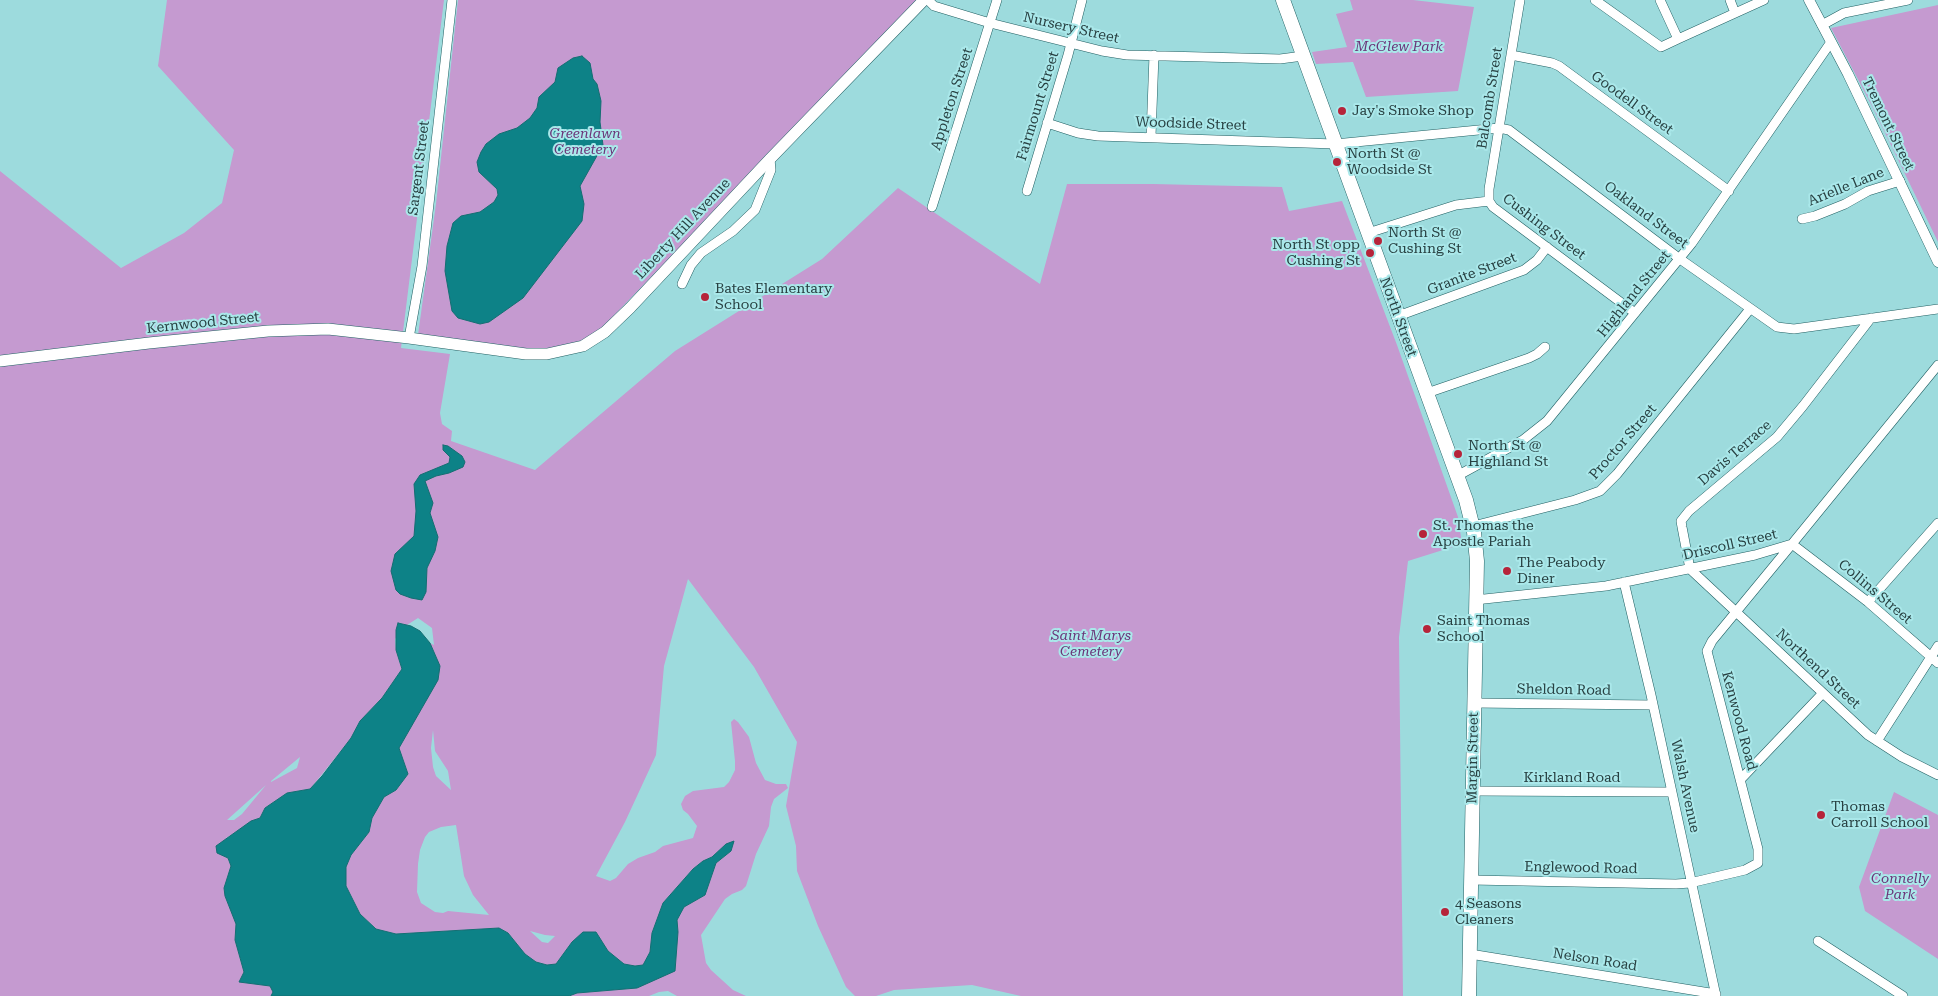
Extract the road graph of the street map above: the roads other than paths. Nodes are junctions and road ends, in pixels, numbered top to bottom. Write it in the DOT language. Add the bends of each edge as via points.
graph roads {
  1 [pos="452,0"];
  2 [pos="924,0"];
  3 [pos="928,0"];
  4 [pos="997,0"];
  5 [pos="1082,0"];
  6 [pos="1283,0"];
  7 [pos="1520,0"];
  8 [pos="1595,0"];
  9 [pos="1660,0"];
  10 [pos="1730,0"];
  11 [pos="1764,0"];
  12 [pos="1809,0"];
  13 [pos="1908,0"];
  14 [pos="1735,13"];
  15 [pos="990,23"];
  16 [pos="1822,25"];
  17 [pos="1678,39"];
  18 [pos="1831,42"];
  19 [pos="1071,43"];
  20 [pos="1154,55"];
  21 [pos="1511,55"];
  22 [pos="1303,56"];
  23 [pos="1048,123"];
  24 [pos="1499,128"];
  25 [pos="1151,136"];
  26 [pos="1335,144"];
  27 [pos="770,159"];
  28 [pos="1900,181"];
  29 [pos="1027,191"];
  30 [pos="1728,191"];
  31 [pos="1489,201"];
  32 [pos="932,207"];
  33 [pos="1802,219"];
  34 [pos="1368,233"];
  35 [pos="1547,247"];
  36 [pos="1680,259"];
  37 [pos="1938,262"];
  38 [pos="682,284"];
  39 [pos="1750,309"];
  40 [pos="1938,309"];
  41 [pos="1635,314"];
  42 [pos="1398,316"];
  43 [pos="1871,318"];
  44 [pos="409,338"];
  45 [pos="1544,347"];
  46 [pos="0,361"];
  47 [pos="1938,365"];
  48 [pos="1427,394"];
  49 [pos="1457,476"];
  50 [pos="1938,522"];
  51 [pos="1472,523"];
  52 [pos="1792,544"];
  53 [pos="1690,568"];
  54 [pos="1624,582"];
  55 [pos="1475,600"];
  56 [pos="1868,602"];
  57 [pos="1736,612"];
  58 [pos="1938,646"];
  59 [pos="1930,657"];
  60 [pos="1938,663"];
  61 [pos="1824,692"];
  62 [pos="1474,703"];
  63 [pos="1653,704"];
  64 [pos="1877,741"];
  65 [pos="1938,775"];
  66 [pos="1741,780"];
  67 [pos="1472,791"];
  68 [pos="1672,792"];
  69 [pos="1471,880"];
  70 [pos="1691,883"];
  71 [pos="1818,941"];
  72 [pos="1470,954"];
  73 [pos="1716,995"];
  74 [pos="1469,996"];
  75 [pos="1903,996"];
  1 -- 44 [label="street, Sargent Street" via="422,266"];
  2 -- 27 [label="main road, Liberty Hill Avenue"];
  3 -- 15 [label="street, Nursery Street" via="934,6"];
  4 -- 15 [label="street, Appleton Street"];
  5 -- 19 [label="street, Fairmount Street"];
  6 -- 22 [label="highway, North Street"];
  7 -- 21 [label="street, Balcomb Street"];
  8 -- 17 [label="street" via="1661,47"];
  9 -- 17 [label="street"];
  10 -- 14 [label="street"];
  11 -- 14 [label="street"];
  12 -- 16 [label="street, Tremont Street"];
  13 -- 16 [label="street" via="1844,14"];
  14 -- 17 [label="street"];
  15 -- 19 [label="street, Nursery Street"];
  15 -- 32 [label="street, Appleton Street"];
  16 -- 18 [label="street, Tremont Street"];
  18 -- 28 [label="street, Tremont Street"];
  18 -- 30 [label="street, Highland Street"];
  19 -- 20 [label="street, Nursery Street" via="1102,51"];
  19 -- 23 [label="street, Fairmount Street"];
  20 -- 22 [label="street, Nursery Street" via="1280,59"];
  20 -- 25 [label="street"];
  21 -- 24 [label="street, Balcomb Street"];
  21 -- 30 [label="street, Goodell Street" via="1559,66"];
  22 -- 26 [label="highway, North Street"];
  23 -- 25 [label="street, Woodside Street" via="1087,135"];
  23 -- 29 [label="street, Fairmount Street"];
  24 -- 26 [label="street, Oakland Street"];
  24 -- 31 [label="street, Balcomb Street"];
  24 -- 36 [label="street, Oakland Street" via="1523,139"];
  25 -- 26 [label="street, Woodside Street"];
  26 -- 34 [label="highway, North Street"];
  27 -- 38 [label="street" via="770,170 755,210 701,254 691,265"];
  27 -- 44 [label="main road, Liberty Hill Avenue" via="630,308 593,341 570,350 526,354"];
  28 -- 33 [label="street, Arielle Lane"];
  28 -- 37 [label="street, Tremont Street"];
  30 -- 36 [label="street, Highland Street"];
  31 -- 34 [label="street, Cushing Street" via="1456,205"];
  31 -- 35 [label="street, Cushing Street"];
  34 -- 42 [label="highway, North Street"];
  35 -- 41 [label="street, Cushing Street"];
  35 -- 42 [label="street, Granite Street" via="1524,270"];
  36 -- 39 [label="street, Oakland Street"];
  36 -- 41 [label="street, Highland Street"];
  39 -- 43 [label="street, Oakland Street" via="1783,329"];
  39 -- 51 [label="street, Proctor Street" via="1600,491 1575,500"];
  40 -- 43 [label="street, Oakland Street"];
  41 -- 49 [label="street, Highland Street" via="1541,428"];
  42 -- 48 [label="highway, North Street"];
  43 -- 53 [label="street, Davis Terrace" via="1773,441 1684,515 1682,527"];
  44 -- 46 [label="main road, Kernwood Street" via="328,329 268,331"];
  45 -- 48 [label="street" via="1529,358"];
  47 -- 52 [label="street, Driscoll Street"];
  48 -- 49 [label="highway, North Street"];
  49 -- 51 [label="highway, North Street"];
  50 -- 56 [label="street"];
  51 -- 55 [label="highway, Margin Street" via="1477,561"];
  52 -- 53 [label="street, Driscoll Street"];
  52 -- 56 [label="street, Collins Street"];
  52 -- 57 [label="street, Kenwood Road"];
  53 -- 54 [label="street, Driscoll Street"];
  53 -- 57 [label="street, Northend Street"];
  54 -- 55 [label="street, Driscoll Street"];
  54 -- 63 [label="street, Walsh Avenue"];
  55 -- 62 [label="highway, Margin Street"];
  56 -- 59 [label="street, Collins Street"];
  57 -- 61 [label="street, Northend Street"];
  57 -- 66 [label="street, Kenwood Road" via="1707,651"];
  58 -- 59 [label="street"];
  59 -- 60 [label="street, Collins Street"];
  59 -- 64 [label="street"];
  61 -- 64 [label="street, Northend Street"];
  61 -- 66 [label="street"];
  62 -- 63 [label="street, Sheldon Road"];
  62 -- 67 [label="highway, Margin Street"];
  63 -- 68 [label="street, Walsh Avenue"];
  64 -- 65 [label="street, Northend Street"];
  66 -- 70 [label="street, Kenwood Road" via="1758,849 1758,864"];
  67 -- 68 [label="street, Kirkland Road"];
  67 -- 69 [label="highway, Margin Street"];
  68 -- 70 [label="street, Walsh Avenue"];
  69 -- 70 [label="street, Englewood Road"];
  69 -- 72 [label="highway, Margin Street"];
  70 -- 73 [label="street, Walsh Avenue"];
  71 -- 75 [label="street"];
  72 -- 73 [label="street, Nelson Road"];
  72 -- 74 [label="highway, Margin Street"];
}
